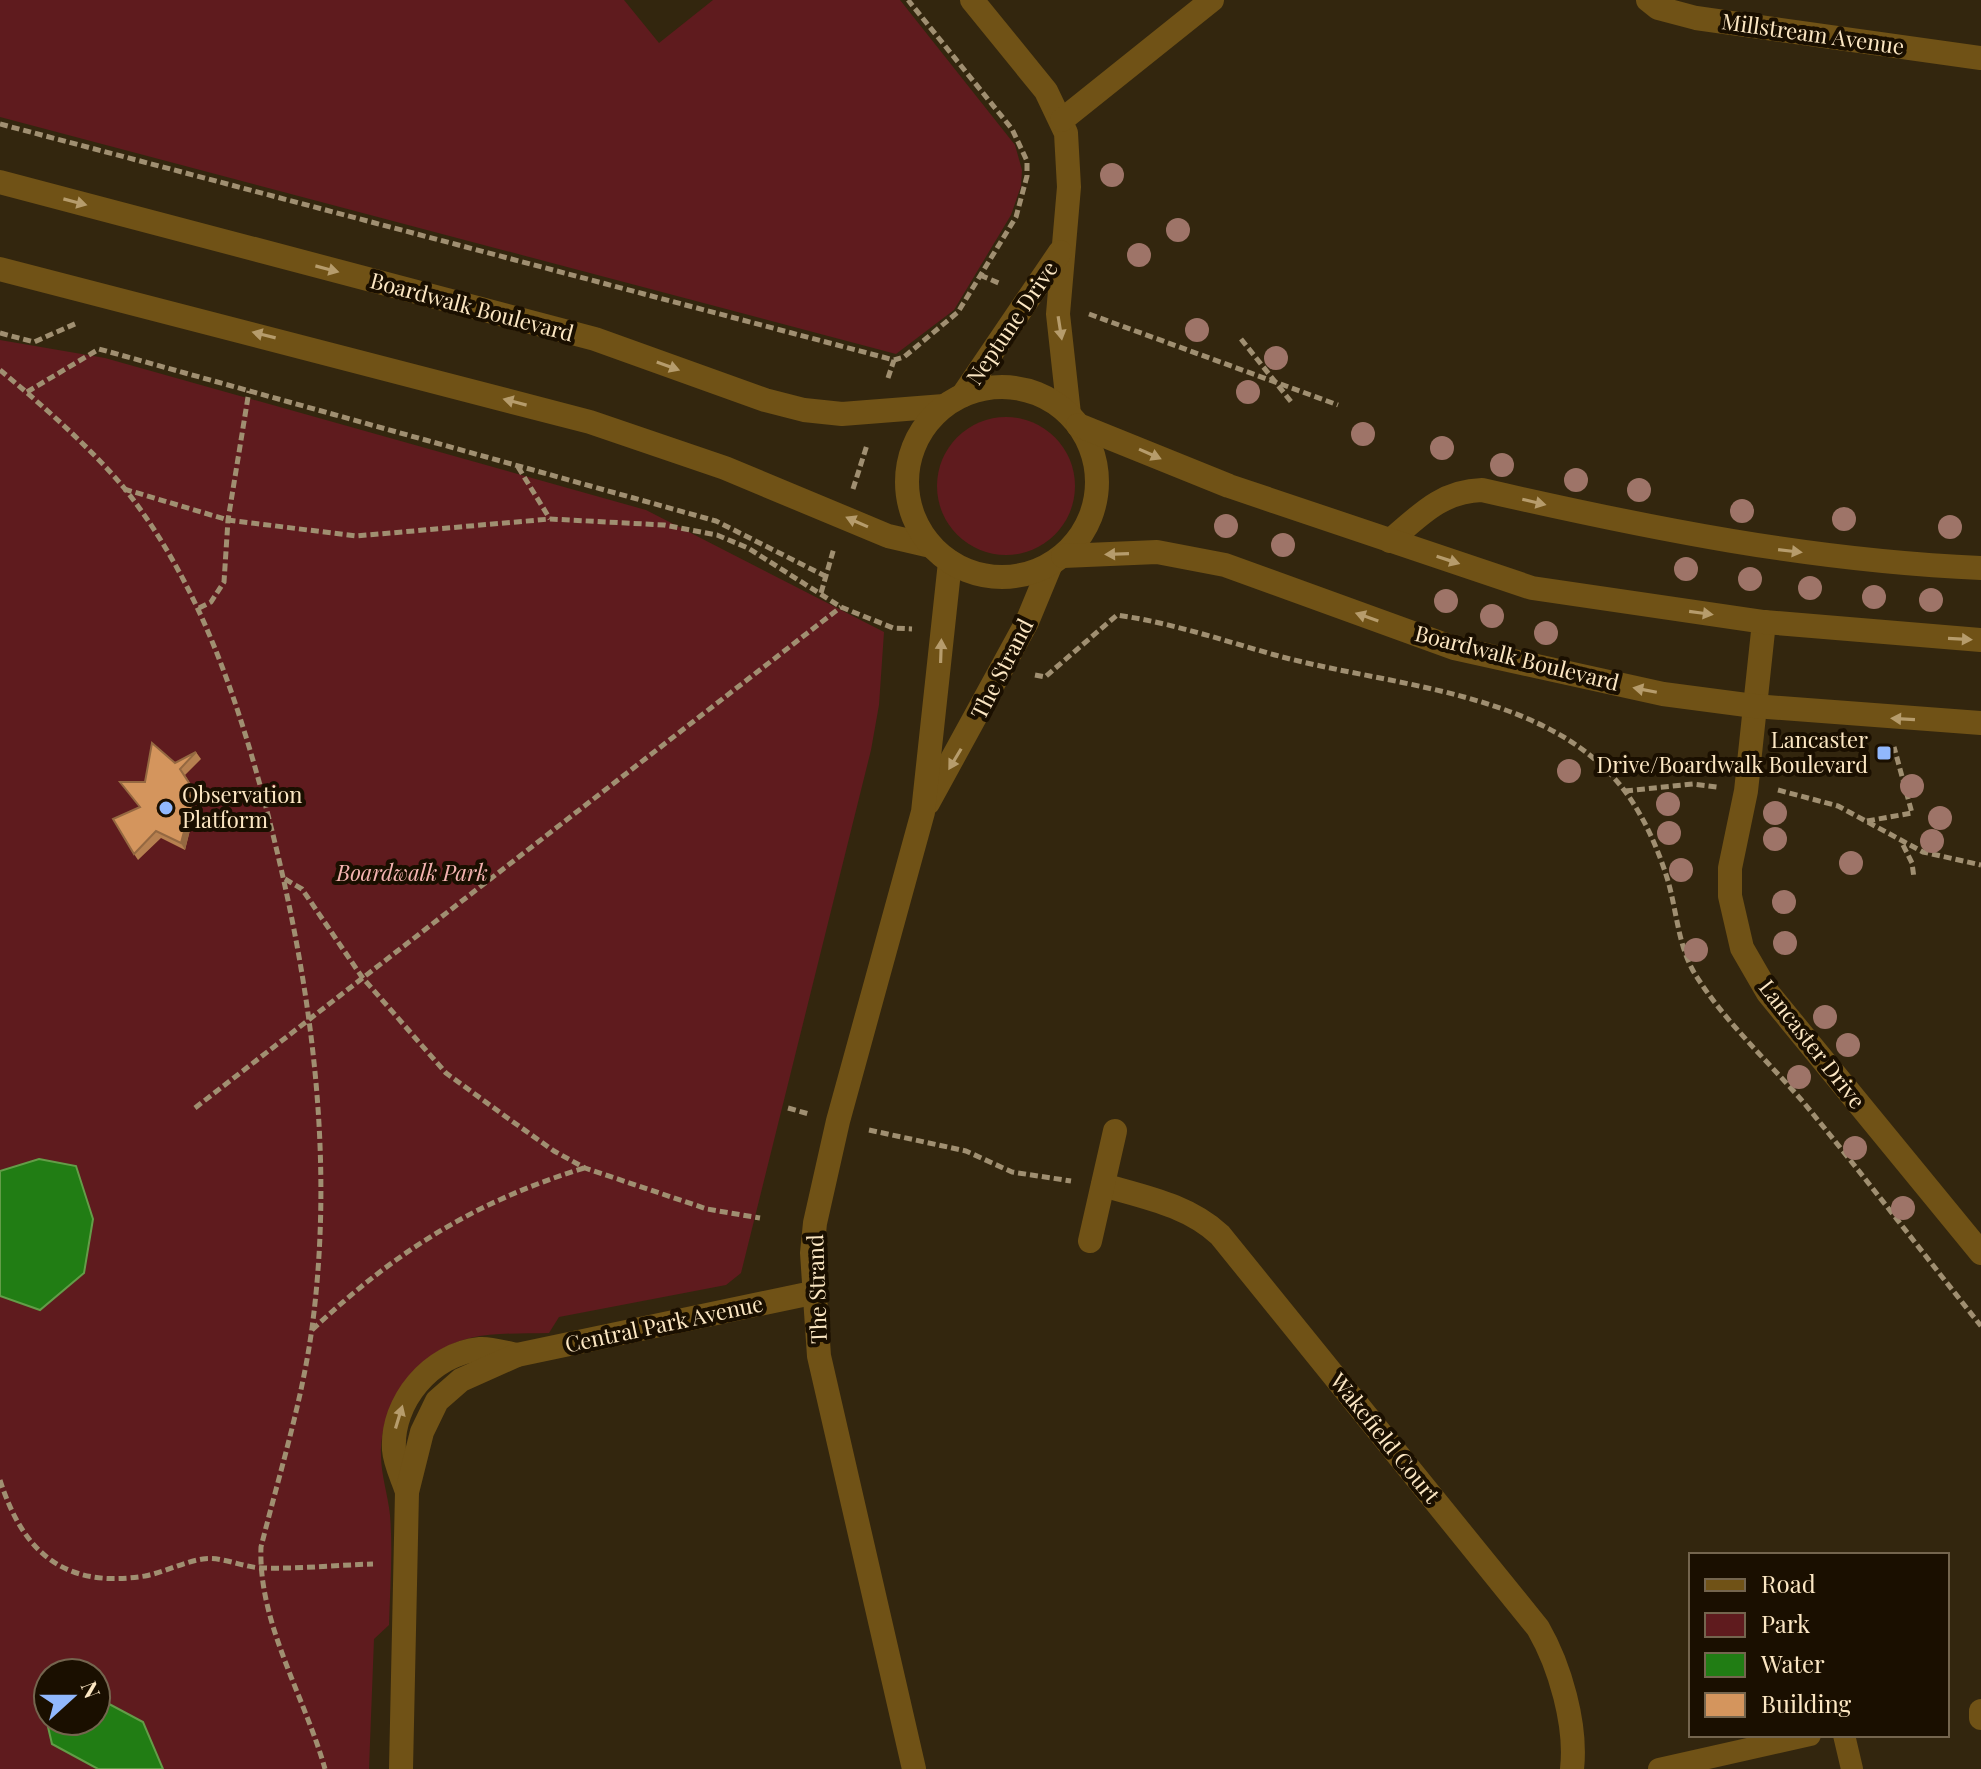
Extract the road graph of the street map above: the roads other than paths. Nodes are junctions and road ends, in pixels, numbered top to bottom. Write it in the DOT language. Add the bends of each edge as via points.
graph roads {
  1 [pos="972,0"];
  2 [pos="1212,0"];
  3 [pos="1648,0"];
  4 [pos="1981,58"];
  5 [pos="1062,120"];
  6 [pos="0,182"];
  7 [pos="1061,250"];
  8 [pos="0,269"];
  9 [pos="953,400"];
  10 [pos="1073,420"];
  11 [pos="1390,541"];
  12 [pos="940,554"];
  13 [pos="1057,560"];
  14 [pos="1981,568"];
  15 [pos="1764,622"];
  16 [pos="1981,640"];
  17 [pos="1754,706"];
  18 [pos="1981,723"];
  19 [pos="923,812"];
  20 [pos="1115,1131"];
  21 [pos="1103,1185"];
  22 [pos="1090,1241"];
  23 [pos="1981,1253"];
  24 [pos="812,1293"];
  25 [pos="1981,1711"];
  26 [pos="1981,1718"];
  27 [pos="1801,1737"];
  28 [pos="1844,1737"];
  29 [pos="401,1769"];
  30 [pos="914,1769"];
  31 [pos="1572,1769"];
  32 [pos="1659,1769"];
  33 [pos="1852,1769"];
  1 -- 5 [label="street, Neptune Drive" via="1046,91"];
  2 -- 5 [label="street"];
  3 -- 4 [label="street, Millstream Avenue" via="1696,18"];
  5 -- 7 [label="street, Neptune Drive" via="1069,164"];
  6 -- 9 [label="street, Boardwalk Boulevard, one-way" via="595,339 778,404 842,414"];
  7 -- 9 [label="street, Neptune Drive"];
  7 -- 10 [label="street, Neptune Drive, one-way" via="1058,303"];
  12 -- 8 [label="street, one-way" via="725,468 590,422"];
  9 -- 10 [label="street" via="990,387 1019,388 1045,397"];
  9 -- 12 [label="street" via="922,429 909,457 907,489 914,520"];
  10 -- 11 [label="street, one-way" via="1229,486"];
  10 -- 13 [label="street" via="1092,450 1094,508 1082,534"];
  11 -- 14 [label="street, one-way" via="1439,499 1482,490 1663,532 1903,565"];
  11 -- 15 [label="street, one-way" via="1532,588"];
  12 -- 13 [label="street" via="974,573 1000,578 1027,574"];
  19 -- 12 [label="street, The Strand, one-way" via="941,632"];
  17 -- 13 [label="street, Boardwalk Boulevard, one-way" via="1648,691 1454,648 1225,565 1185,556 1157,552"];
  13 -- 19 [label="street, The Strand, one-way"];
  15 -- 16 [label="street, one-way"];
  15 -- 17 [label="street, Lancaster Drive"];
  18 -- 17 [label="street, Boardwalk Boulevard, one-way"];
  17 -- 23 [label="street, Lancaster Drive" via="1746,791 1730,868 1730,896 1742,948 1768,993"];
  19 -- 24 [label="street, The Strand" via="838,1121 815,1223"];
  20 -- 21 [label="street"];
  21 -- 22 [label="street"];
  21 -- 31 [label="street, Wakefield Court" via="1173,1206 1209,1224 1499,1580 1547,1644 1571,1734"];
  24 -- 29 [label="street, Central Park Avenue" via="517,1355 467,1352 434,1368 411,1391 394,1435 394,1453 407,1492"];
  24 -- 30 [label="street, The Strand" via="819,1356"];
  25 -- 26 [label="street"];
  27 -- 32 [label="lane"];
  28 -- 33 [label="lane"];
}
